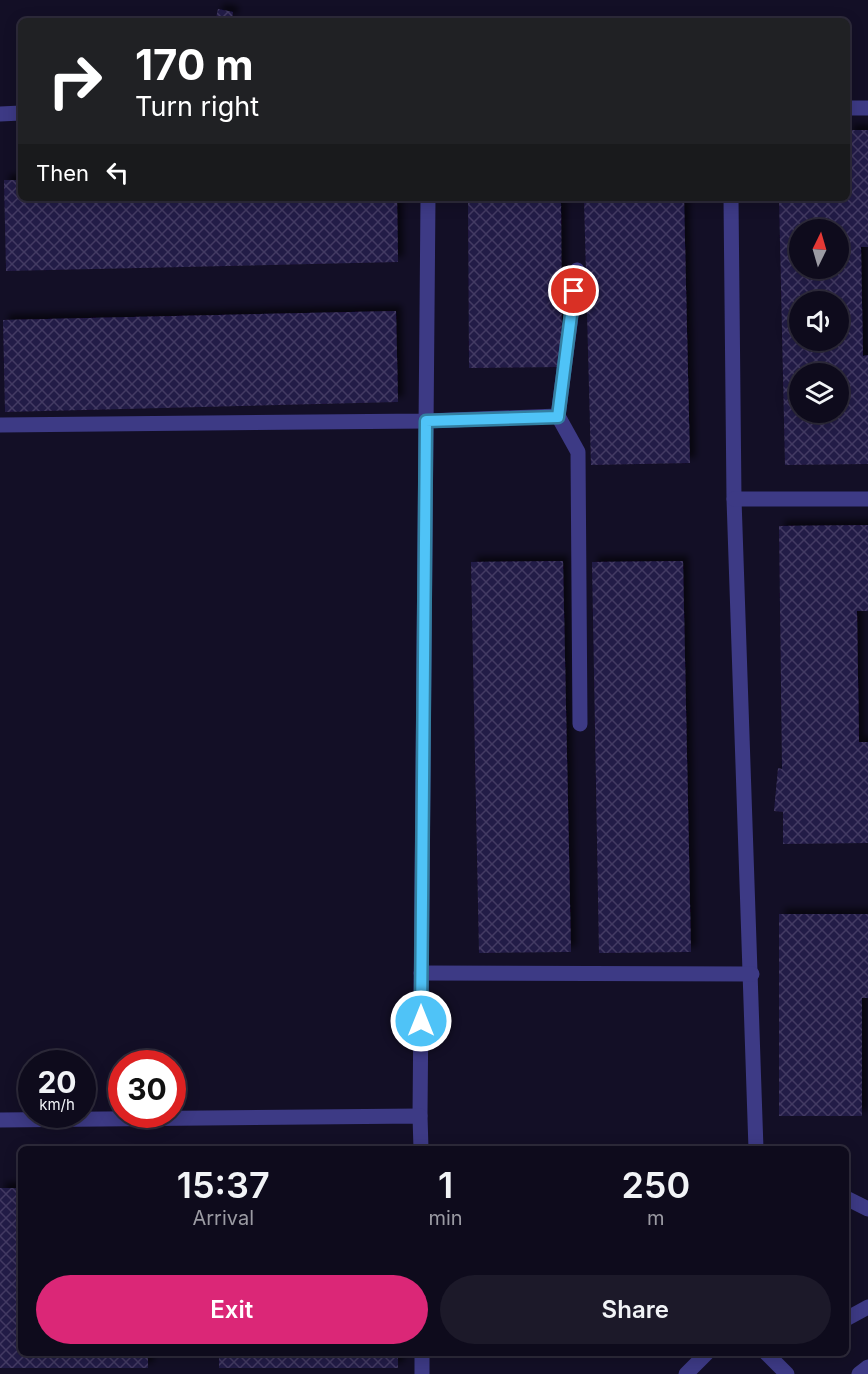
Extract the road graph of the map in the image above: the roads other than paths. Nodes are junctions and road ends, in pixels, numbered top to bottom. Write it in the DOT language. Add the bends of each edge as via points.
graph roads {
  1 [pos="850,108"];
  2 [pos="868,108"];
  3 [pos="0,114"];
  4 [pos="18,114"];
  5 [pos="428,201"];
  6 [pos="731,201"];
  7 [pos="577,270"];
  8 [pos="558,417"];
  9 [pos="426,421"];
  10 [pos="0,425"];
  11 [pos="735,499"];
  12 [pos="868,499"];
  13 [pos="580,724"];
  14 [pos="421,973"];
  15 [pos="752,974"];
  16 [pos="420,1116"];
  17 [pos="0,1120"];
  18 [pos="421,1146"];
  19 [pos="756,1146"];
  20 [pos="849,1200"];
  21 [pos="868,1209"];
  22 [pos="868,1307"];
  23 [pos="849,1317"];
  24 [pos="422,1356"];
  25 [pos="704,1356"];
  26 [pos="775,1356"];
  27 [pos="868,1368"];
  28 [pos="422,1374"];
  29 [pos="686,1374"];
  30 [pos="787,1374"];
  31 [pos="859,1374"];
  1 -- 2 [label="street"];
  3 -- 4 [label="street"];
  5 -- 9 [label="street"];
  6 -- 11 [label="street"];
  7 -- 8 [label="street"];
  8 -- 9 [label="street"];
  8 -- 13 [label="street" via="578,452"];
  9 -- 10 [label="street"];
  9 -- 14 [label="street"];
  11 -- 12 [label="street"];
  11 -- 15 [label="street"];
  14 -- 15 [label="street"];
  14 -- 16 [label="street"];
  15 -- 19 [label="street"];
  16 -- 17 [label="street"];
  16 -- 18 [label="street"];
  20 -- 21 [label="street"];
  22 -- 23 [label="street"];
  24 -- 28 [label="street"];
  25 -- 29 [label="street"];
  26 -- 30 [label="street"];
  27 -- 31 [label="street"];
}
